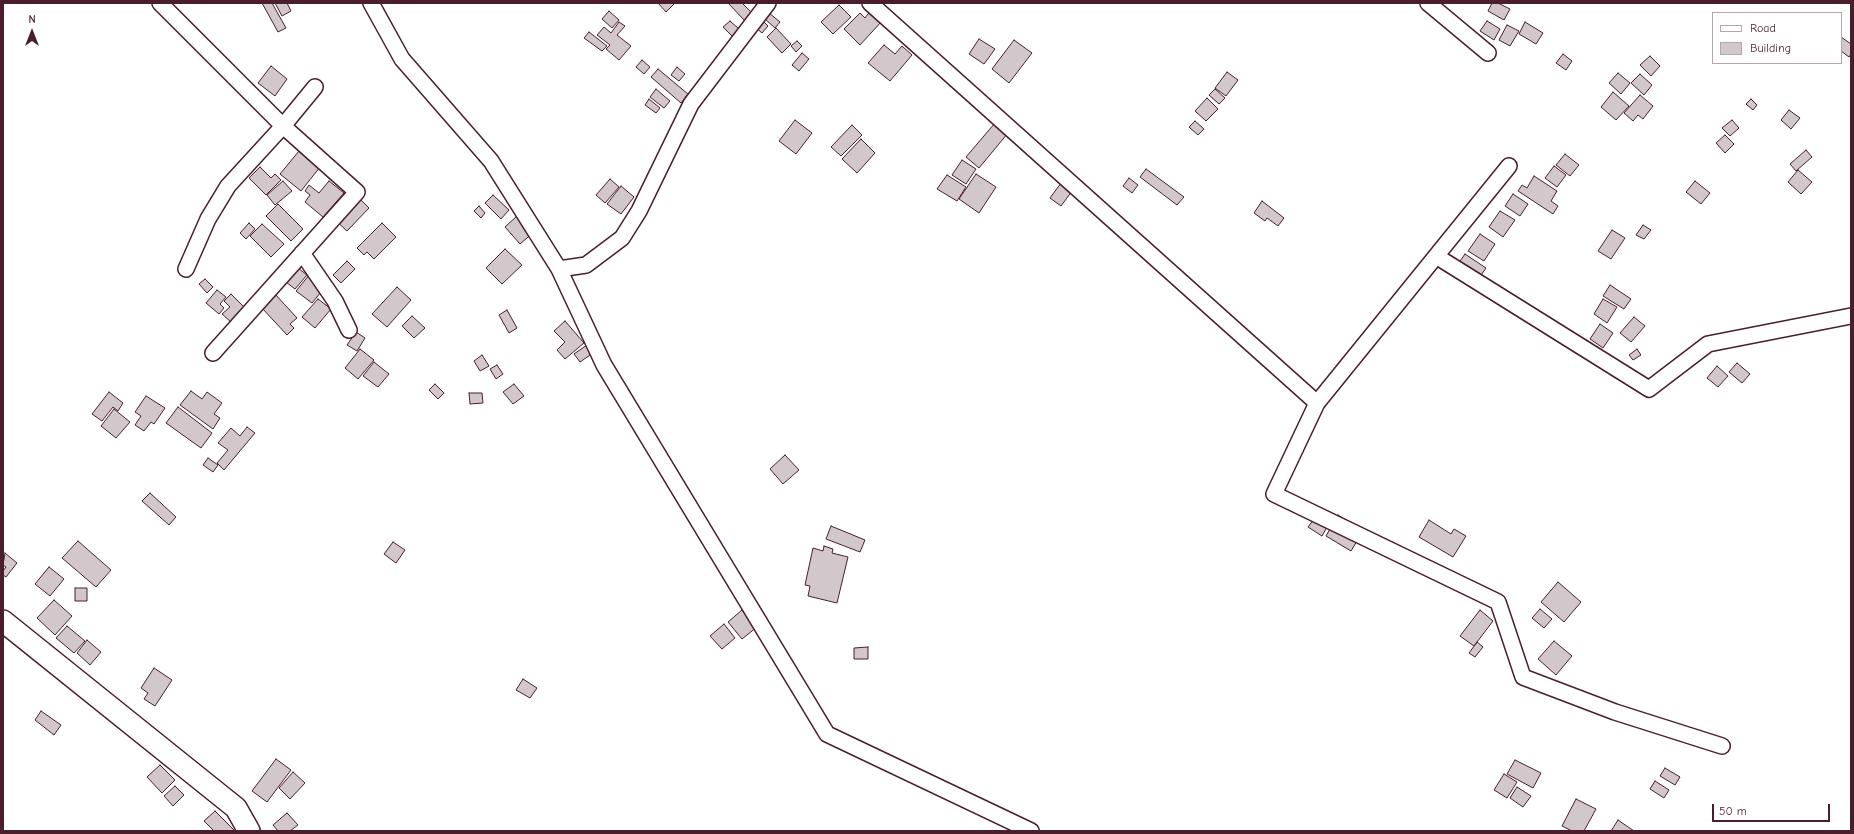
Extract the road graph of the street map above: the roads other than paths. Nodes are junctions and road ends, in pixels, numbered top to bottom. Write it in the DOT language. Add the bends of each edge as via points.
graph roads {
  1 [pos="160,3"];
  2 [pos="371,3"];
  3 [pos="768,3"];
  4 [pos="870,3"];
  5 [pos="1428,3"];
  6 [pos="1488,53"];
  7 [pos="315,87"];
  8 [pos="283,126"];
  9 [pos="1509,166"];
  10 [pos="302,253"];
  11 [pos="1436,256"];
  12 [pos="186,269"];
  13 [pos="559,269"];
  14 [pos="1851,316"];
  15 [pos="349,330"];
  16 [pos="213,353"];
  17 [pos="1317,403"];
  18 [pos="3,621"];
  19 [pos="1722,746"];
  20 [pos="249,831"];
  21 [pos="1031,831"];
  1 -- 8 [label="street"];
  2 -- 13 [label="street" via="402,59 491,161"];
  3 -- 13 [label="street" via="690,104 639,211 622,238 586,265"];
  4 -- 17 [label="street"];
  5 -- 6 [label="street"];
  7 -- 8 [label="street"];
  8 -- 10 [label="street" via="357,192"];
  8 -- 12 [label="street" via="228,186 208,219"];
  9 -- 11 [label="street"];
  10 -- 15 [label="street" via="335,301"];
  10 -- 16 [label="street"];
  11 -- 14 [label="street" via="1649,389 1708,344"];
  11 -- 17 [label="street"];
  13 -- 21 [label="street" via="604,365 827,734"];
  17 -- 19 [label="street" via="1274,494 1498,602 1523,677 1615,712"];
  18 -- 20 [label="street" via="236,808"];
}
